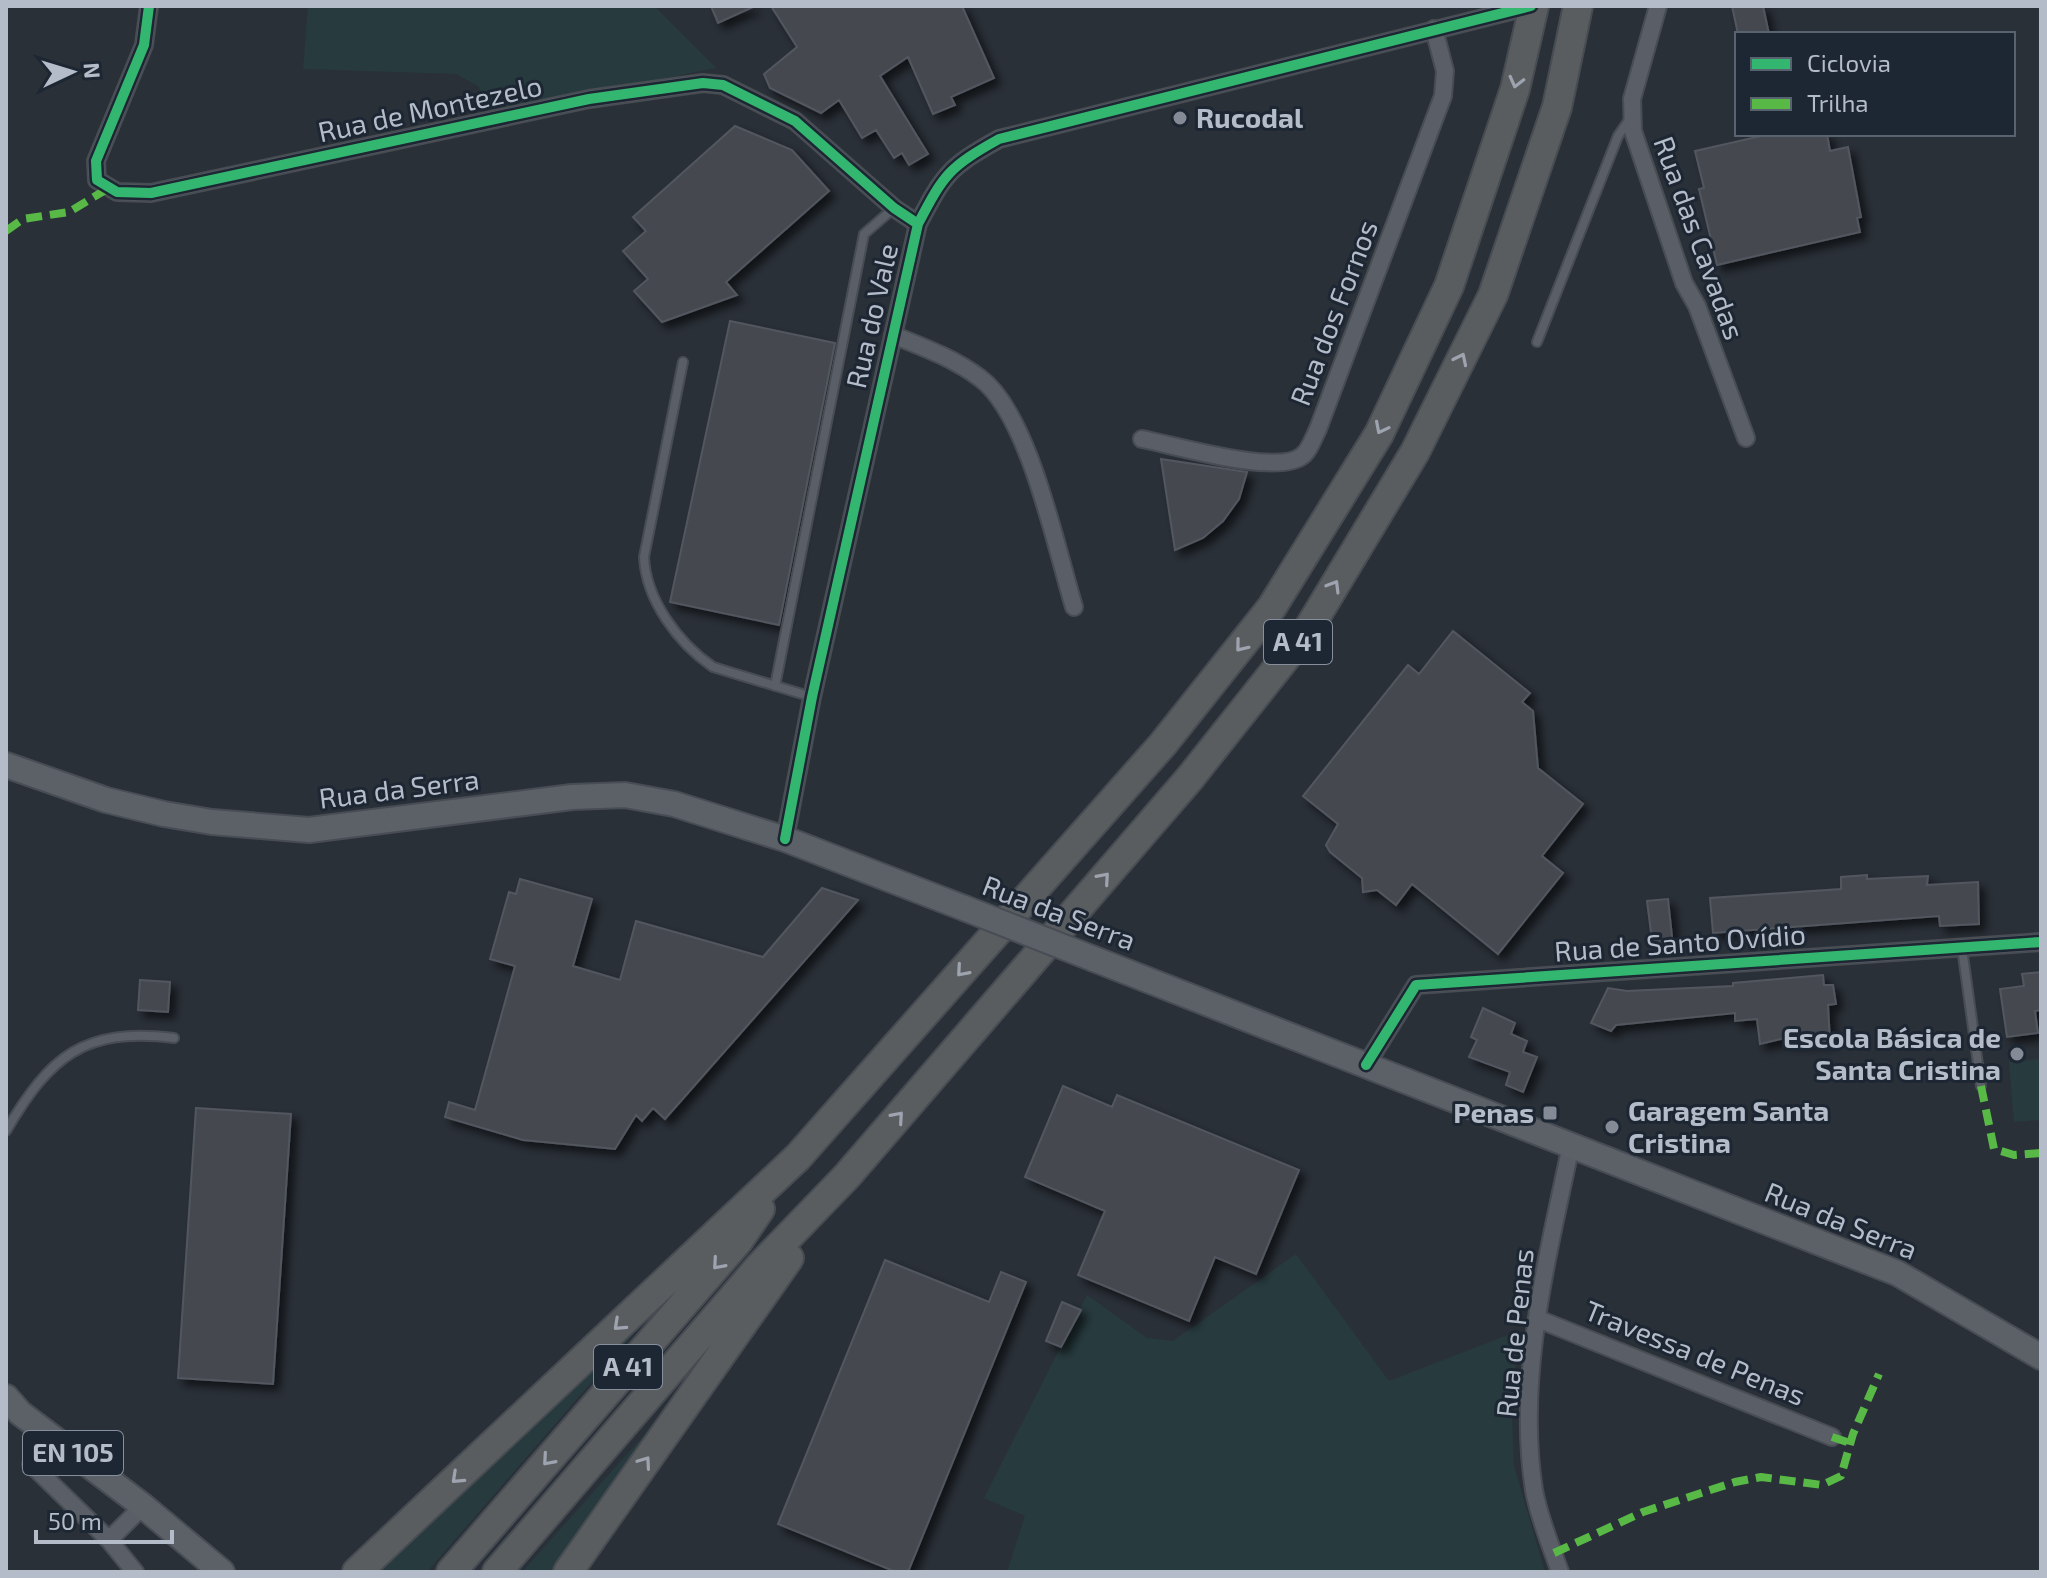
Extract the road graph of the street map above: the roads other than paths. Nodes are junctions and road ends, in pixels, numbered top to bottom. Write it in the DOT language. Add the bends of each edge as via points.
graph roads {
  1 [pos="149,6"];
  2 [pos="1533,6"];
  3 [pos="1578,6"];
  4 [pos="1658,6"];
  5 [pos="1434,29"];
  6 [pos="1632,117"];
  7 [pos="894,208"];
  8 [pos="918,224"];
  9 [pos="893,335"];
  10 [pos="1537,342"];
  11 [pos="683,362"];
  12 [pos="1746,438"];
  13 [pos="1142,439"];
  14 [pos="1074,607"];
  15 [pos="775,686"];
  16 [pos="812,697"];
  17 [pos="6,765"];
  18 [pos="785,839"];
  19 [pos="2041,942"];
  20 [pos="1961,947"];
  21 [pos="174,1038"];
  22 [pos="1366,1065"];
  23 [pos="1981,1086"];
  24 [pos="6,1131"];
  25 [pos="1571,1145"];
  26 [pos="798,1157"];
  27 [pos="847,1176"];
  28 [pos="1538,1319"];
  29 [pos="2041,1357"];
  30 [pos="6,1397"];
  31 [pos="1832,1437"];
  32 [pos="31,1464"];
  33 [pos="143,1506"];
  34 [pos="109,1540"];
  35 [pos="191,1549"];
  36 [pos="135,1572"];
  37 [pos="206,1572"];
  38 [pos="222,1572"];
  39 [pos="357,1572"];
  40 [pos="451,1572"];
  41 [pos="497,1572"];
  42 [pos="568,1572"];
  43 [pos="1560,1572"];
  1 -- 7 [label="street, Rua de Montezelo" via="144,45 94,172 102,186 117,192 151,193 589,99 703,83 723,85 795,121"];
  2 -- 5 [label="street, Rua do Vale"];
  2 -- 26 [label="highway, A 41, one-way" via="1515,89 1449,286 1379,434 1272,607 1163,744"];
  27 -- 3 [label="highway, A 41, one-way" via="1190,778 1309,628 1415,452 1493,295 1557,107"];
  4 -- 6 [label="street, Rua das Cavadas" via="1632,99"];
  5 -- 8 [label="street, Rua do Vale" via="999,139 942,178"];
  5 -- 13 [label="street, Rua dos Fornos" via="1445,71 1443,96 1304,455 1287,463 1255,461"];
  6 -- 10 [label="lane" via="1618,136"];
  6 -- 12 [label="street, Rua das Cavadas" via="1648,182"];
  7 -- 8 [label="street, Rua de Montezelo"];
  7 -- 15 [label="lane" via="864,234"];
  8 -- 9 [label="street, Rua do Vale"];
  9 -- 14 [label="street" via="938,353 983,380 1009,415 1024,441"];
  9 -- 16 [label="street, Rua do Vale"];
  11 -- 15 [label="lane" via="644,557 649,589 702,659"];
  15 -- 16 [label="lane"];
  16 -- 18 [label="street, Rua do Vale"];
  17 -- 18 [label="main road, Rua da Serra" via="106,800 212,822 309,830 625,795 674,804"];
  18 -- 22 [label="main road, Rua da Serra, bridge"];
  19 -- 20 [label="street, Rua de Santo Ovídio"];
  20 -- 22 [label="street, Rua de Santo Ovídio" via="1416,985"];
  20 -- 23 [label="lane"];
  21 -- 24 [label="lane" via="114,1035 78,1046 46,1074"];
  22 -- 25 [label="main road, Rua da Serra"];
  25 -- 28 [label="street, Rua de Penas"];
  25 -- 29 [label="main road, Rua da Serra" via="1897,1273"];
  26 -- 39 [label="highway, one-way"];
  26 -- 40 [label="highway, A 41, one-way" via="739,1240"];
  27 -- 41 [label="highway, A 41" via="760,1266"];
  42 -- 27 [label="highway, one-way"];
  28 -- 31 [label="street, Travessa de Penas"];
  28 -- 43 [label="street, Rua de Penas" via="1530,1447 1535,1493"];
  30 -- 33 [label="main road, EN 105"];
  32 -- 34 [label="street"];
  33 -- 34 [label="street"];
  33 -- 35 [label="main road, EN 105"];
  34 -- 36 [label="street"];
  35 -- 37 [label="main road, EN 105"];
  35 -- 38 [label="main road, EN 105"];
}
